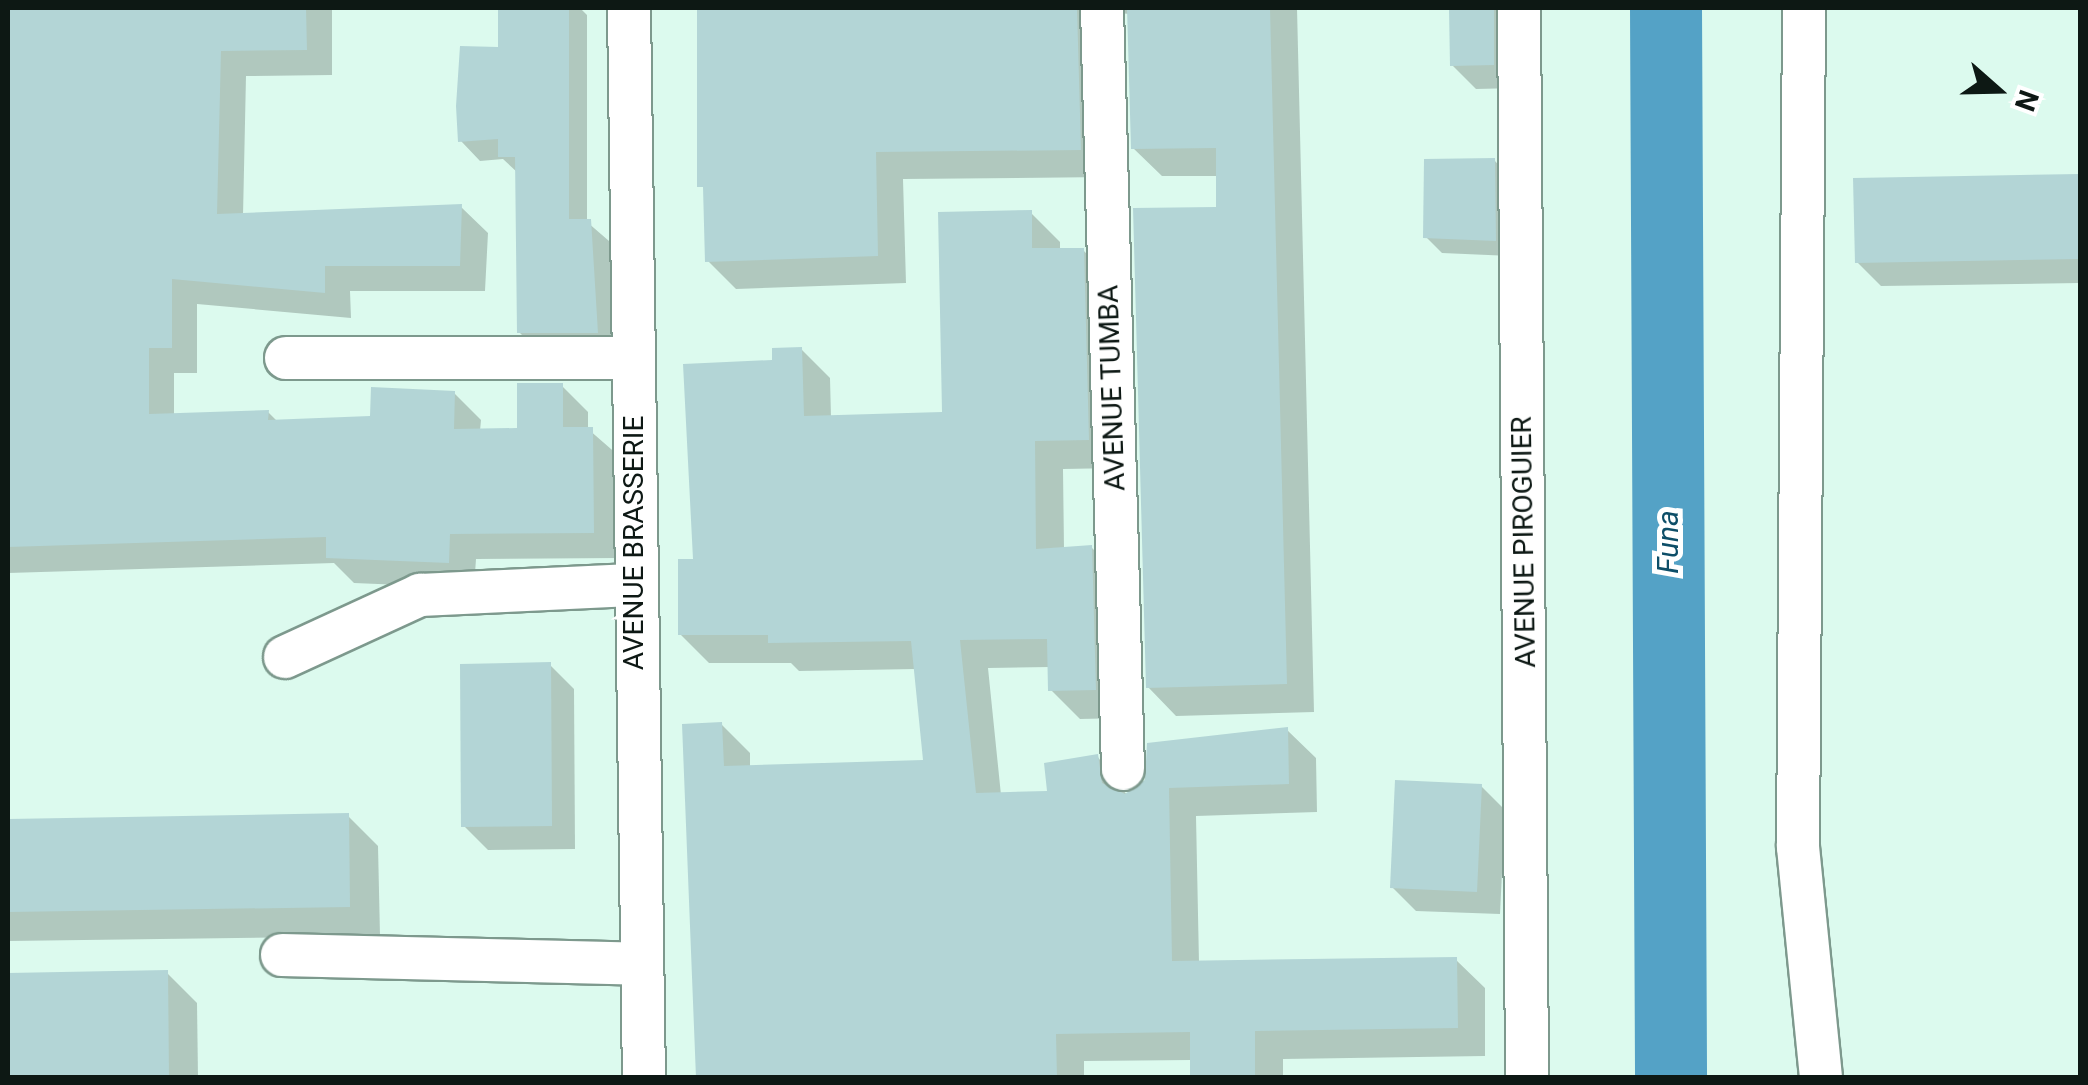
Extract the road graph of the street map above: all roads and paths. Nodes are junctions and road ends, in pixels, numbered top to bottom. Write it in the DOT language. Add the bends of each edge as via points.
graph roads {
  1 [pos="629,8"];
  2 [pos="1102,8"];
  3 [pos="1520,8"];
  4 [pos="1804,8"];
  5 [pos="286,358"];
  6 [pos="633,358"];
  7 [pos="632,586"];
  8 [pos="285,657"];
  9 [pos="1122,769"];
  10 [pos="282,955"];
  11 [pos="640,964"];
  12 [pos="644,1078"];
  13 [pos="1527,1078"];
  14 [pos="1821,1078"];
  1 -- 6 [label="street, AVENUE BRASSERIE"];
  2 -- 9 [label="street, AVENUE TUMBA"];
  3 -- 13 [label="street, AVENUE PIROGUIER"];
  4 -- 14 [label="street" via="1798,848"];
  5 -- 6 [label="street"];
  6 -- 7 [label="street, AVENUE BRASSERIE"];
  7 -- 8 [label="street" via="420,594"];
  7 -- 11 [label="street, AVENUE BRASSERIE"];
  10 -- 11 [label="street"];
  11 -- 12 [label="street, AVENUE BRASSERIE"];
}
